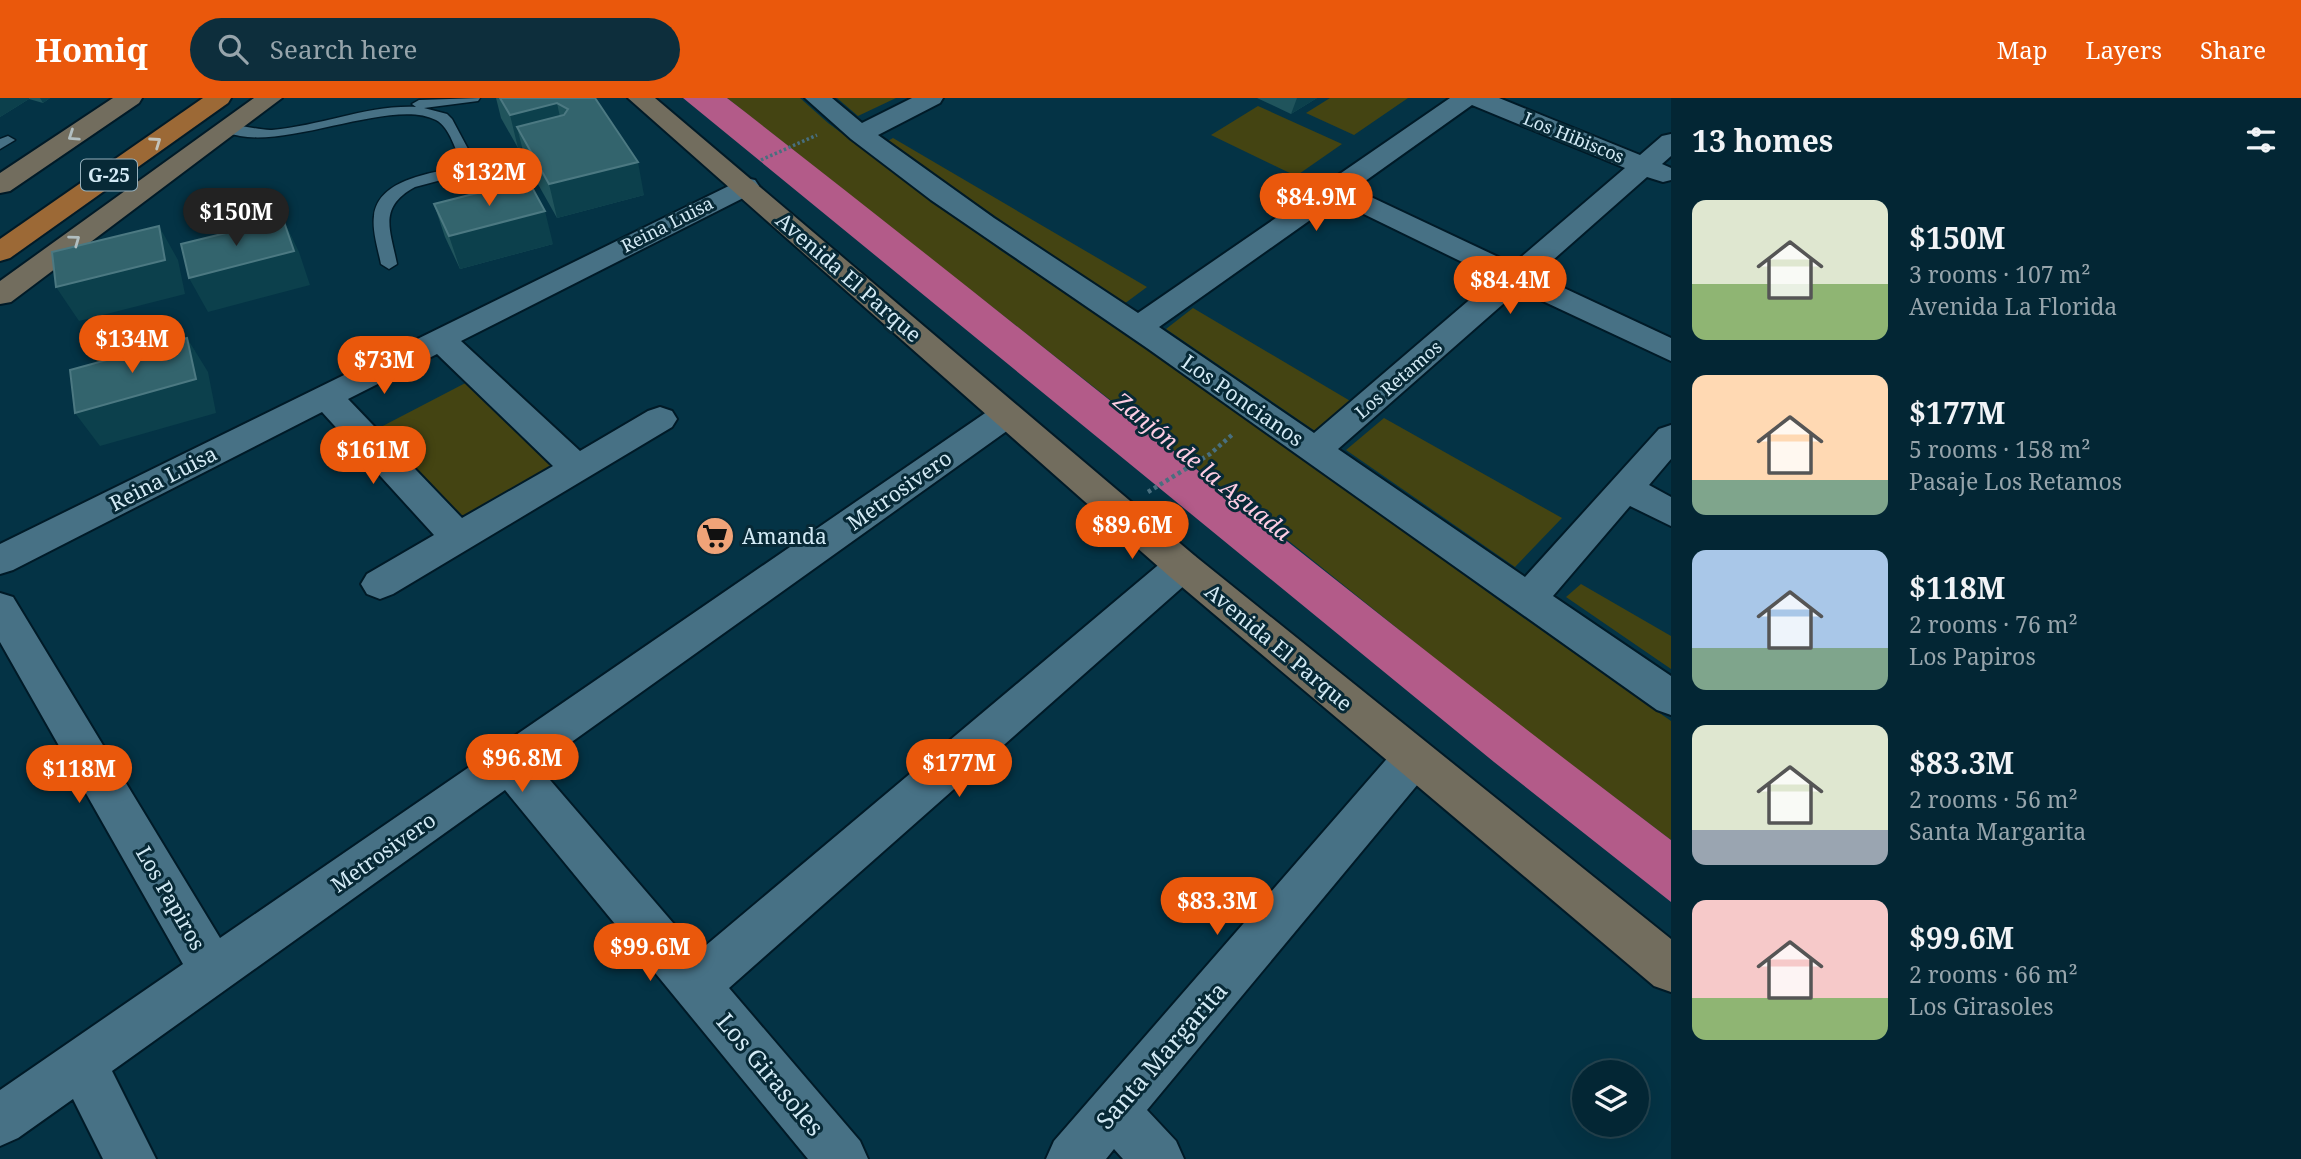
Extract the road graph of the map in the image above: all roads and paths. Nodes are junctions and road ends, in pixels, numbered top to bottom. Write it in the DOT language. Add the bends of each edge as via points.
graph roads {
  1 [pos="130,98"];
  2 [pos="179,98"];
  3 [pos="219,98"];
  4 [pos="270,98"];
  5 [pos="473,98"];
  6 [pos="640,98"];
  7 [pos="817,98"];
  8 [pos="931,98"];
  9 [pos="1466,98"];
  10 [pos="1477,98"];
  11 [pos="414,104"];
  12 [pos="227,129"];
  13 [pos="860,134"];
  14 [pos="809,138"];
  15 [pos="1671,142"];
  16 [pos="565,143"];
  17 [pos="471,168"];
  18 [pos="1657,171"];
  19 [pos="752,174"];
  20 [pos="56,182"];
  21 [pos="0,185"];
  22 [pos="1335,190"];
  23 [pos="0,252"];
  24 [pos="389,264"];
  25 [pos="1516,277"];
  26 [pos="0,295"];
  27 [pos="1139,328"];
  28 [pos="440,339"];
  29 [pos="1671,351"];
  30 [pos="326,396"];
  31 [pos="1006,415"];
  32 [pos="660,419"];
  33 [pos="1671,437"];
  34 [pos="1316,450"];
  35 [pos="1210,454"];
  36 [pos="577,468"];
  37 [pos="1626,488"];
  38 [pos="1145,493"];
  39 [pos="1671,513"];
  40 [pos="459,538"];
  41 [pos="0,560"];
  42 [pos="1182,566"];
  43 [pos="380,584"];
  44 [pos="1528,599"];
  45 [pos="0,608"];
  46 [pos="1671,698"];
  47 [pos="1413,759"];
  48 [pos="510,764"];
  49 [pos="1671,969"];
  50 [pos="214,971"];
  51 [pos="696,985"];
  52 [pos="82,1063"];
  53 [pos="1113,1111"];
  54 [pos="0,1120"];
  55 [pos="130,1159"];
  56 [pos="842,1159"];
  57 [pos="1072,1159"];
  58 [pos="1158,1159"];
  1 -- 21 [label="street, one-way"];
  2 -- 20 [label="main road, G-25"];
  23 -- 3 [label="main road, G-25, one-way"];
  4 -- 12 [label="street"];
  5 -- 11 [label="lane"];
  6 -- 19 [label="street, Avenida El Parque"];
  7 -- 13 [label="street, Los Poncianos"];
  8 -- 13 [label="street"];
  9 -- 22 [label="street"];
  10 -- 18 [label="street, Los Hibiscos"];
  11 -- 12 [label="lane" via="377,108 278,134"];
  11 -- 17 [label="lane" via="441,116"];
  26 -- 12 [label="street, one-way"];
  13 -- 27 [label="street, Los Poncianos"];
  14 -- 19 [label="path"];
  15 -- 18 [label="street, Los Retamos"];
  16 -- 17 [label="lane"];
  17 -- 24 [label="lane" via="393,191 383,203 382,218"];
  18 -- 25 [label="street, Los Retamos"];
  19 -- 28 [label="street, Reina Luisa"];
  19 -- 31 [label="street, Avenida El Parque"];
  22 -- 25 [label="street"];
  22 -- 27 [label="street"];
  25 -- 29 [label="street"];
  25 -- 34 [label="street, Los Retamos"];
  27 -- 34 [label="street, Los Poncianos"];
  28 -- 30 [label="street, Reina Luisa"];
  28 -- 36 [label="street"];
  30 -- 40 [label="street"];
  30 -- 41 [label="street, Reina Luisa"];
  31 -- 42 [label="street, Avenida El Parque"];
  31 -- 48 [label="street, Metrosivero"];
  32 -- 36 [label="street"];
  33 -- 37 [label="street"];
  34 -- 44 [label="street, Los Poncianos"];
  35 -- 38 [label="path"];
  36 -- 40 [label="street"];
  37 -- 39 [label="street"];
  37 -- 44 [label="street"];
  40 -- 43 [label="street"];
  42 -- 47 [label="street, Avenida El Parque"];
  42 -- 51 [label="street"];
  44 -- 46 [label="street, Los Poncianos"];
  45 -- 50 [label="street, Los Papiros"];
  47 -- 49 [label="street, Avenida El Parque"];
  47 -- 53 [label="street, Santa Margarita"];
  48 -- 50 [label="street, Metrosivero"];
  48 -- 51 [label="street, Los Girasoles"];
  50 -- 52 [label="street, Metrosivero"];
  51 -- 56 [label="street, Los Girasoles"];
  52 -- 54 [label="street, Metrosivero"];
  52 -- 55 [label="street"];
  53 -- 57 [label="street, Santa Margarita"];
  53 -- 58 [label="street"];
}
